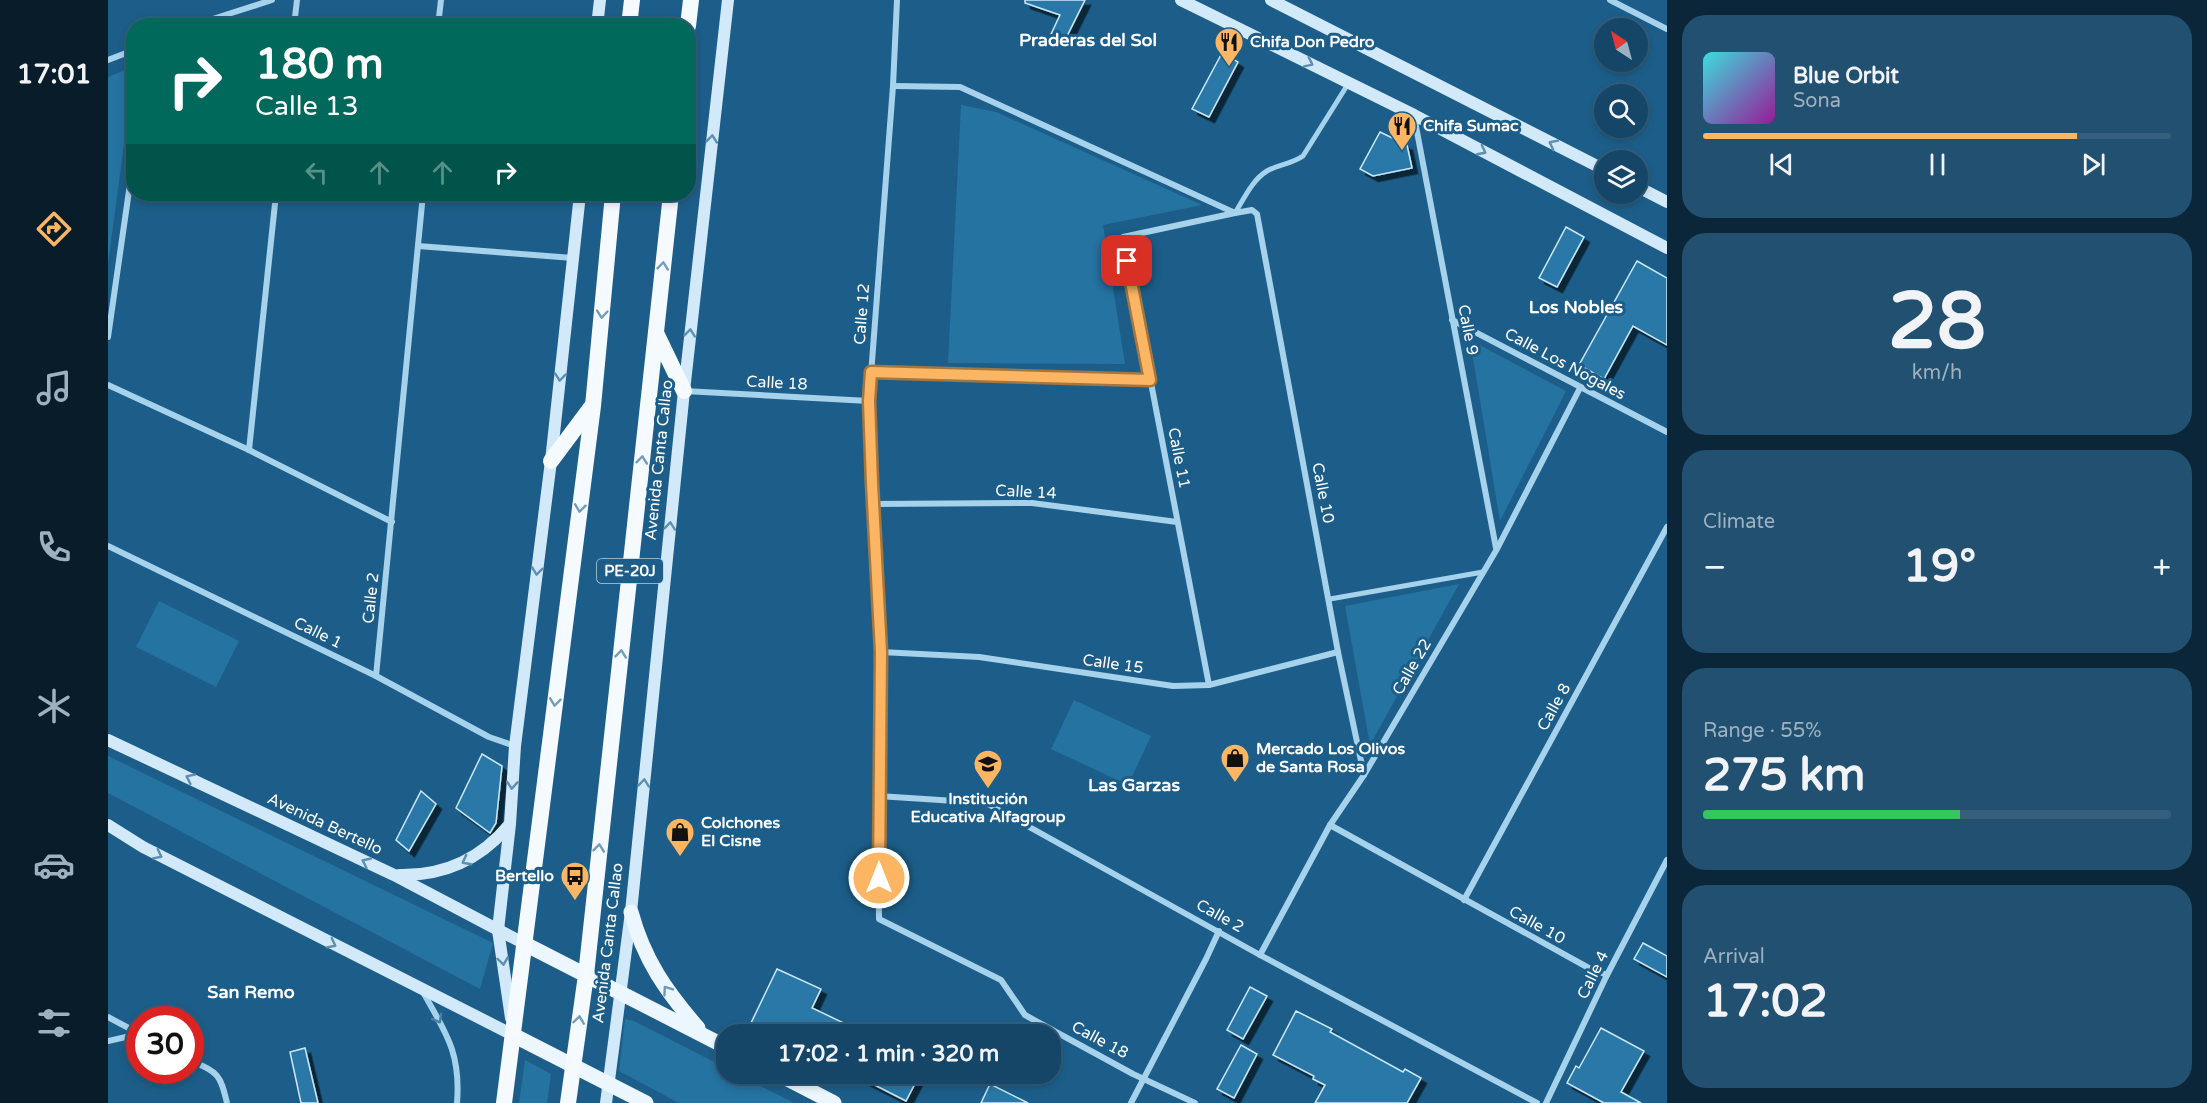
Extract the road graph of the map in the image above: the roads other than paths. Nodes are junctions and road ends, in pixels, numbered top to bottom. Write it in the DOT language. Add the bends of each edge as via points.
graph roads {
  1 [pos="272,0"];
  2 [pos="297,0"];
  3 [pos="436,0"];
  4 [pos="441,0"];
  5 [pos="600,0"];
  6 [pos="632,0"];
  7 [pos="691,0"];
  8 [pos="728,0"];
  9 [pos="897,0"];
  10 [pos="1181,0"];
  11 [pos="1271,0"];
  12 [pos="1610,0"];
  13 [pos="216,18"];
  14 [pos="295,18"];
  15 [pos="439,18"];
  16 [pos="598,18"];
  17 [pos="630,18"];
  18 [pos="689,18"];
  19 [pos="1667,29"];
  20 [pos="126,53"];
  21 [pos="108,60"];
  22 [pos="1349,83"];
  23 [pos="893,86"];
  24 [pos="1414,115"];
  25 [pos="1594,164"];
  26 [pos="1648,192"];
  27 [pos="128,201"];
  28 [pos="275,201"];
  29 [pos="422,201"];
  30 [pos="579,201"];
  31 [pos="612,201"];
  32 [pos="670,201"];
  33 [pos="1667,202"];
  34 [pos="1235,213"];
  35 [pos="418,246"];
  36 [pos="1667,248"];
  37 [pos="574,258"];
  38 [pos="1452,320"];
  39 [pos="656,333"];
  40 [pos="108,337"];
  41 [pos="871,372"];
  42 [pos="1150,380"];
  43 [pos="108,385"];
  44 [pos="1580,388"];
  45 [pos="684,391"];
  46 [pos="869,401"];
  47 [pos="593,406"];
  48 [pos="1667,432"];
  49 [pos="249,450"];
  50 [pos="551,461"];
  51 [pos="872,504"];
  52 [pos="392,522"];
  53 [pos="1177,522"];
  54 [pos="1667,527"];
  55 [pos="108,546"];
  56 [pos="1497,549"];
  57 [pos="1483,572"];
  58 [pos="1330,599"];
  59 [pos="881,652"];
  60 [pos="1338,652"];
  61 [pos="376,676"];
  62 [pos="1209,685"];
  63 [pos="108,740"];
  64 [pos="515,746"];
  65 [pos="1364,776"];
  66 [pos="878,795"];
  67 [pos="510,824"];
  68 [pos="108,825"];
  69 [pos="1330,825"];
  70 [pos="1667,860"];
  71 [pos="394,875"];
  72 [pos="1464,900"];
  73 [pos="631,912"];
  74 [pos="879,919"];
  75 [pos="498,930"];
  76 [pos="1219,930"];
  77 [pos="525,944"];
  78 [pos="1260,955"];
  79 [pos="586,975"];
  80 [pos="1607,975"];
  81 [pos="422,990"];
  82 [pos="620,993"];
  83 [pos="108,1017"];
  84 [pos="126,1027"];
  85 [pos="513,1035"];
  86 [pos="704,1035"];
  87 [pos="126,1037"];
  88 [pos="108,1041"];
  89 [pos="716,1042"];
  90 [pos="573,1066"];
  91 [pos="204,1067"];
  92 [pos="1145,1078"];
  93 [pos="609,1084"];
  94 [pos="797,1084"];
  95 [pos="569,1098"];
  96 [pos="227,1103"];
  97 [pos="457,1103"];
  98 [pos="504,1103"];
  99 [pos="606,1103"];
  100 [pos="646,1103"];
  101 [pos="834,1103"];
  102 [pos="1131,1103"];
  103 [pos="1195,1103"];
  104 [pos="1537,1103"];
  105 [pos="1546,1103"];
  1 -- 13 [label="street"];
  2 -- 14 [label="street"];
  3 -- 4 [label="street"];
  4 -- 15 [label="street"];
  5 -- 16 [label="main road"];
  6 -- 17 [label="highway"];
  7 -- 18 [label="highway"];
  45 -- 8 [label="main road, Avenida Canta Callao, one-way"];
  9 -- 23 [label="street, Calle 12"];
  10 -- 22 [label="main road, one-way"];
  25 -- 11 [label="main road, one-way"];
  12 -- 19 [label="street"];
  20 -- 21 [label="street"];
  22 -- 24 [label="main road"];
  22 -- 34 [label="street" via="1303,156 1258,178"];
  23 -- 34 [label="street" via="960,87"];
  23 -- 41 [label="street, Calle 12"];
  24 -- 36 [label="main road, one-way"];
  24 -- 38 [label="street, Calle 9"];
  26 -- 33 [label="main road"];
  27 -- 40 [label="street"];
  28 -- 49 [label="street"];
  29 -- 35 [label="street, Calle 2"];
  30 -- 37 [label="main road"];
  31 -- 47 [label="highway, PE-20J, one-way"];
  39 -- 32 [label="highway, Avenida Canta Callao / PE-20J, one-way"];
  34 -- 42 [label="street, Calle 11" via="1123,237"];
  34 -- 58 [label="street, Calle 10" via="1252,210 1257,214"];
  35 -- 37 [label="street"];
  35 -- 52 [label="street, Calle 2"];
  37 -- 50 [label="main road, one-way"];
  38 -- 44 [label="street, Calle Los Nogales"];
  38 -- 56 [label="street, Calle 9"];
  39 -- 45 [label="highway"];
  79 -- 39 [label="highway, Avenida Canta Callao / PE-20J, one-way"];
  41 -- 42 [label="street"];
  41 -- 46 [label="street, Calle 12"];
  42 -- 53 [label="street, Calle 11"];
  43 -- 49 [label="street"];
  44 -- 48 [label="street, Calle Los Nogales"];
  44 -- 56 [label="street, Calle 22"];
  45 -- 46 [label="street, Calle 18"];
  73 -- 45 [label="main road, Avenida Canta Callao, one-way"];
  46 -- 51 [label="street, Calle 12"];
  47 -- 50 [label="highway"];
  47 -- 77 [label="highway, PE-20J, one-way"];
  49 -- 52 [label="street"];
  50 -- 64 [label="main road, one-way"];
  51 -- 53 [label="street, Calle 14" via="1032,504"];
  51 -- 59 [label="street, Calle 12"];
  52 -- 61 [label="street, Calle 2"];
  53 -- 62 [label="street, Calle 11"];
  54 -- 72 [label="street, Calle 8"];
  55 -- 61 [label="street, Calle 1"];
  56 -- 57 [label="street, Calle 22"];
  57 -- 58 [label="street"];
  57 -- 65 [label="street, Calle 22"];
  58 -- 60 [label="street, Calle 10"];
  59 -- 62 [label="street, Calle 15" via="979,657 1173,686"];
  59 -- 66 [label="street, Calle 12"];
  60 -- 62 [label="street, Calle 15"];
  60 -- 65 [label="street, Calle 10"];
  61 -- 64 [label="street, Calle 1" via="489,737"];
  71 -- 63 [label="main road, Avenida Bertello, one-way"];
  64 -- 67 [label="main road, one-way"];
  65 -- 69 [label="street, Calle 22"];
  66 -- 74 [label="street, Calle 12"];
  66 -- 76 [label="street, Calle 2" via="986,803"];
  67 -- 71 [label="main road, one-way" via="481,853 461,865 417,876"];
  67 -- 75 [label="main road"];
  68 -- 81 [label="main road, one-way" via="143,848"];
  69 -- 72 [label="street, Calle 10"];
  69 -- 78 [label="street, Calle 22"];
  70 -- 80 [label="street, Calle 4"];
  71 -- 75 [label="main road, Avenida Bertello"];
  72 -- 80 [label="street, Calle 10"];
  73 -- 82 [label="main road, Avenida Canta Callao"];
  86 -- 73 [label="main road, one-way" via="657,976 637,935"];
  74 -- 92 [label="street, Calle 18" via="1001,980 1025,1015"];
  75 -- 77 [label="main road, Avenida Bertello"];
  75 -- 85 [label="main road, one-way"];
  76 -- 78 [label="street, Calle 2"];
  76 -- 92 [label="street"];
  77 -- 79 [label="main road"];
  77 -- 85 [label="highway, PE-20J"];
  78 -- 104 [label="street, Calle 2"];
  79 -- 82 [label="main road"];
  90 -- 79 [label="highway, Avenida Canta Callao / PE-20J, one-way"];
  80 -- 105 [label="street, Calle 4"];
  81 -- 85 [label="main road"];
  81 -- 97 [label="street, one-way" via="453,1048 459,1083"];
  82 -- 86 [label="main road"];
  82 -- 93 [label="main road, Avenida Canta Callao"];
  83 -- 84 [label="street"];
  85 -- 90 [label="main road"];
  85 -- 98 [label="highway"];
  86 -- 89 [label="main road"];
  87 -- 88 [label="street"];
  90 -- 93 [label="main road"];
  90 -- 95 [label="highway, Avenida Canta Callao"];
  91 -- 96 [label="street" via="219,1077"];
  92 -- 102 [label="street"];
  92 -- 103 [label="street, Calle 18"];
  93 -- 99 [label="main road, Avenida Canta Callao"];
  93 -- 100 [label="main road"];
  94 -- 101 [label="main road"];
}
